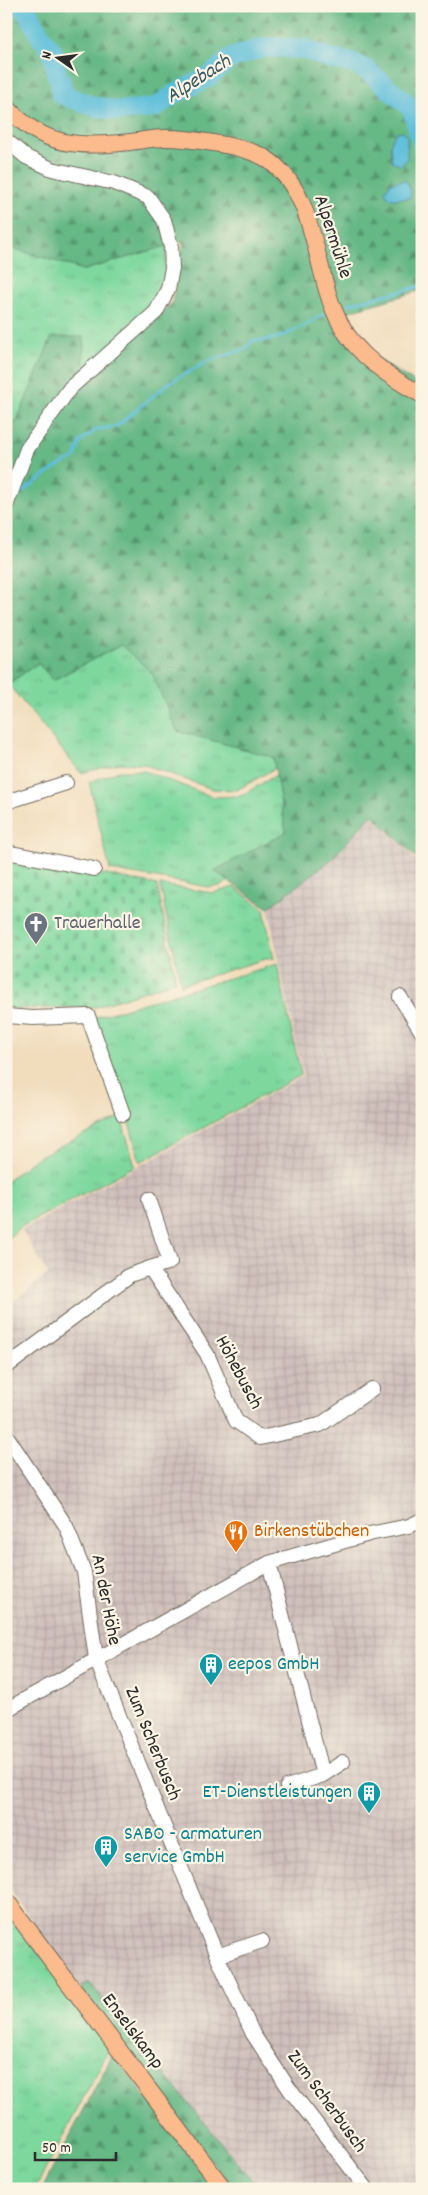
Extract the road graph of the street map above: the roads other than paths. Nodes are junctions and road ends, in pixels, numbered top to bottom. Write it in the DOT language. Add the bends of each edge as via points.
graph roads {
  1 [pos="6,106"];
  2 [pos="6,140"];
  3 [pos="422,395"];
  4 [pos="6,506"];
  5 [pos="66,783"];
  6 [pos="6,802"];
  7 [pos="6,852"];
  8 [pos="94,869"];
  9 [pos="400,997"];
  10 [pos="6,1016"];
  11 [pos="422,1032"];
  12 [pos="123,1114"];
  13 [pos="149,1199"];
  14 [pos="150,1268"];
  15 [pos="6,1367"];
  16 [pos="372,1389"];
  17 [pos="6,1435"];
  18 [pos="422,1520"];
  19 [pos="269,1563"];
  20 [pos="96,1659"];
  21 [pos="6,1710"];
  22 [pos="343,1762"];
  23 [pos="323,1775"];
  24 [pos="287,1787"];
  25 [pos="6,1900"];
  26 [pos="262,1940"];
  27 [pos="218,1956"];
  28 [pos="224,2189"];
  29 [pos="368,2189"];
  1 -- 3 [label="main road, Alpermühle" via="34,132 58,142 83,146 167,138 243,149 270,161 285,176 298,197 331,303 344,330 363,353 391,378"];
  2 -- 4 [label="street" via="26,157 52,169 114,183 148,197 164,220 172,268 168,289 156,312 70,388 32,442"];
  5 -- 6 [label="street"];
  7 -- 8 [label="street"];
  9 -- 11 [label="street"];
  10 -- 12 [label="street" via="88,1016"];
  13 -- 14 [label="street" via="170,1262"];
  14 -- 15 [label="street" via="130,1275"];
  14 -- 16 [label="street, Höhebusch" via="207,1354 236,1421 260,1438 320,1425"];
  17 -- 20 [label="street, An der Höhe" via="66,1526 84,1572"];
  18 -- 19 [label="street"];
  19 -- 20 [label="street"];
  19 -- 23 [label="street"];
  20 -- 21 [label="street, An der Höhe"];
  20 -- 27 [label="street, Zum Scherbusch"];
  22 -- 23 [label="street"];
  23 -- 24 [label="street"];
  25 -- 28 [label="main road, Enselskamp"];
  26 -- 27 [label="street"];
  27 -- 29 [label="street, Zum Scherbusch" via="253,2034 290,2090"];
}
